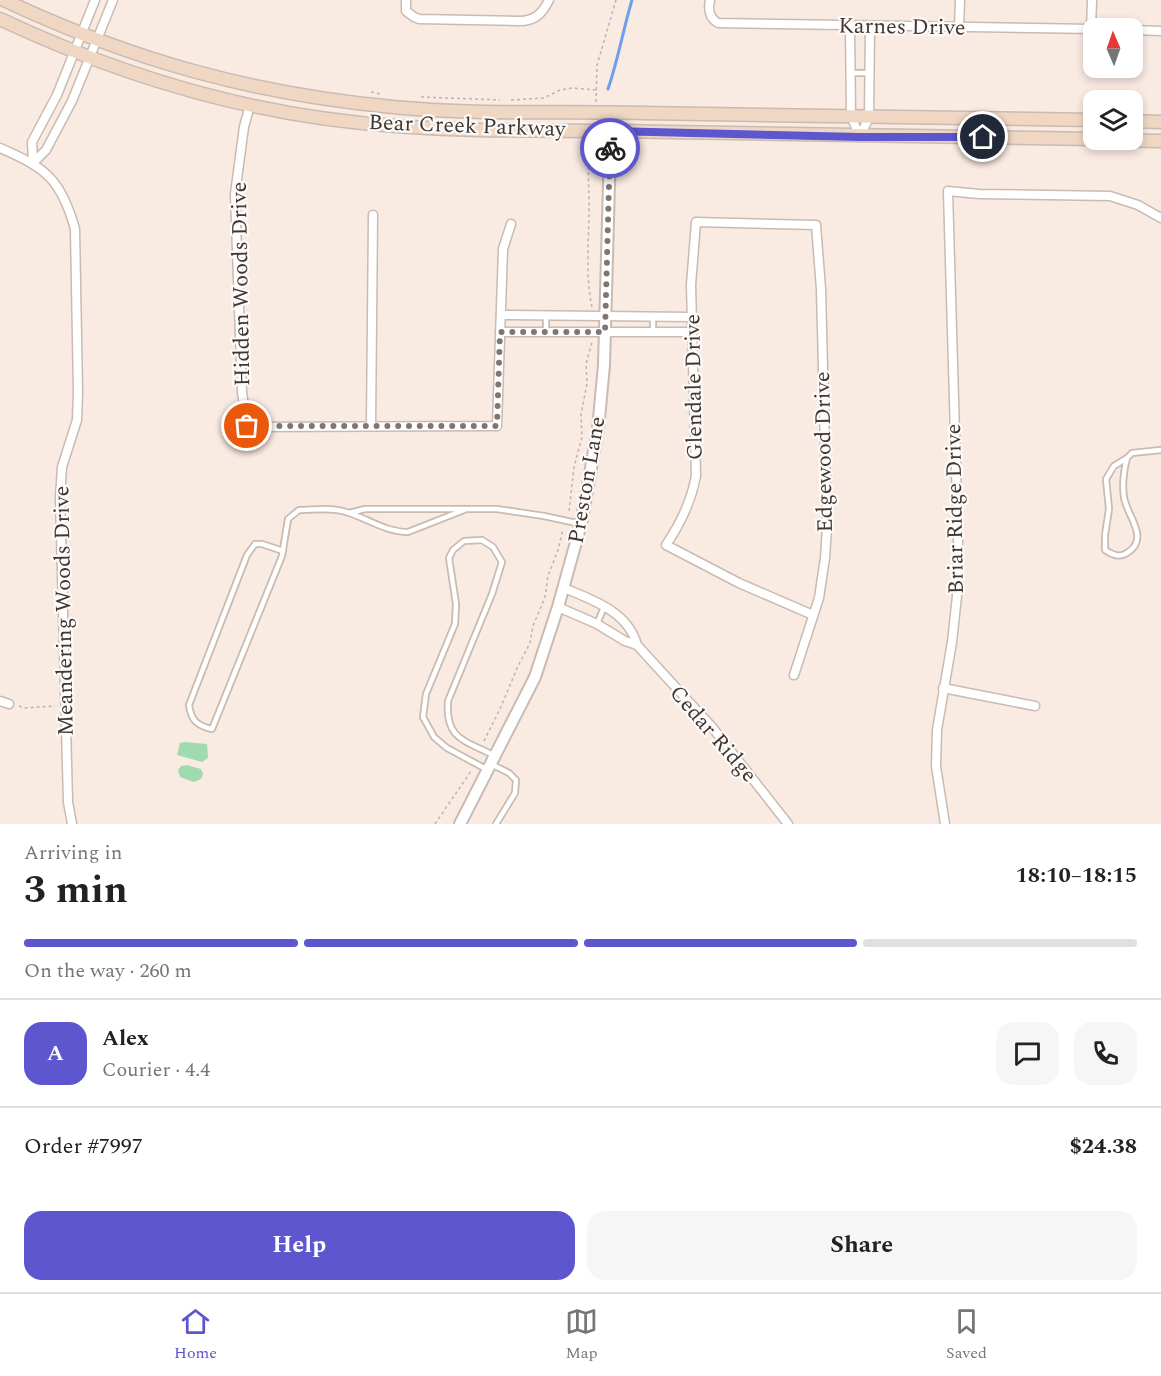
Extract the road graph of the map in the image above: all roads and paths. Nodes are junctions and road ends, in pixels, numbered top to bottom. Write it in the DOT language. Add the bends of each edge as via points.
graph roads {
  1 [pos="4,0"];
  2 [pos="95,0"];
  3 [pos="113,0"];
  4 [pos="406,0"];
  5 [pos="549,0"];
  6 [pos="615,0"];
  7 [pos="710,0"];
  8 [pos="960,0"];
  9 [pos="1092,0"];
  10 [pos="1092,18"];
  11 [pos="0,19"];
  12 [pos="850,27"];
  13 [pos="870,27"];
  14 [pos="959,27"];
  15 [pos="1083,29"];
  16 [pos="1143,30"];
  17 [pos="1161,31"];
  18 [pos="81,34"];
  19 [pos="97,40"];
  20 [pos="74,51"];
  21 [pos="90,57"];
  22 [pos="850,73"];
  23 [pos="870,73"];
  24 [pos="596,90"];
  25 [pos="362,92"];
  26 [pos="57,94"];
  27 [pos="383,94"];
  28 [pos="415,97"];
  29 [pos="499,100"];
  30 [pos="510,100"];
  31 [pos="72,101"];
  32 [pos="596,103"];
  33 [pos="250,105"];
  34 [pos="611,112"];
  35 [pos="851,116"];
  36 [pos="869,117"];
  37 [pos="1083,120"];
  38 [pos="1143,121"];
  39 [pos="1161,122"];
  40 [pos="610,131"];
  41 [pos="860,137"];
  42 [pos="1083,140"];
  43 [pos="1143,141"];
  44 [pos="1161,141"];
  45 [pos="0,148"];
  46 [pos="33,163"];
  47 [pos="373,215"];
  48 [pos="1161,218"];
  49 [pos="511,224"];
  50 [pos="816,225"];
  51 [pos="501,315"];
  52 [pos="546,315"];
  53 [pos="605,315"];
  54 [pos="653,316"];
  55 [pos="692,316"];
  56 [pos="500,332"];
  57 [pos="546,332"];
  58 [pos="605,332"];
  59 [pos="653,332"];
  60 [pos="692,332"];
  61 [pos="371,426"];
  62 [pos="1161,450"];
  63 [pos="1127,458"];
  64 [pos="464,510"];
  65 [pos="348,513"];
  66 [pos="581,524"];
  67 [pos="563,529"];
  68 [pos="283,551"];
  69 [pos="564,588"];
  70 [pos="605,606"];
  71 [pos="558,607"];
  72 [pos="813,615"];
  73 [pos="597,624"];
  74 [pos="636,645"];
  75 [pos="794,675"];
  76 [pos="943,688"];
  77 [pos="4,702"];
  78 [pos="66,705"];
  79 [pos="1035,706"];
  80 [pos="483,742"];
  81 [pos="491,763"];
  82 [pos="471,771"];
  83 [pos="72,824"];
  84 [pos="435,824"];
  85 [pos="460,824"];
  86 [pos="496,824"];
  87 [pos="788,824"];
  88 [pos="945,824"];
  1 -- 18 [label="main road, Bear Creek Parkway"];
  2 -- 18 [label="street"];
  3 -- 19 [label="street"];
  4 -- 5 [label="street" via="406,11 420,19 519,21 533,19"];
  6 -- 24 [label="path" via="597,65"];
  7 -- 12 [label="street, Karnes Drive" via="712,20 718,23"];
  8 -- 14 [label="street"];
  9 -- 10 [label="street"];
  11 -- 20 [label="main road, Bear Creek Parkway"];
  12 -- 13 [label="street, Karnes Drive"];
  12 -- 22 [label="street"];
  13 -- 14 [label="street, Karnes Drive"];
  13 -- 23 [label="street"];
  14 -- 15 [label="street, Karnes Drive"];
  16 -- 17 [label="street"];
  18 -- 19 [label="main road, Bear Creek Parkway"];
  18 -- 20 [label="street"];
  19 -- 21 [label="street"];
  19 -- 34 [label="main road, Bear Creek Parkway" via="211,77 296,95 407,108"];
  20 -- 21 [label="main road, Bear Creek Parkway"];
  20 -- 26 [label="street"];
  21 -- 31 [label="street"];
  21 -- 33 [label="main road, Bear Creek Parkway" via="165,84"];
  22 -- 23 [label="lane"];
  22 -- 35 [label="street"];
  23 -- 36 [label="street"];
  24 -- 30 [label="path" via="572,88 544,98"];
  24 -- 32 [label="path"];
  25 -- 27 [label="path"];
  26 -- 31 [label="street"];
  26 -- 46 [label="street" via="32,142"];
  28 -- 29 [label="path"];
  31 -- 46 [label="street" via="46,150"];
  33 -- 40 [label="main road, Bear Creek Parkway" via="393,126"];
  33 -- 61 [label="street, Hidden Woods Drive" via="235,194 242,392 247,426"];
  34 -- 35 [label="main road, Bear Creek Parkway"];
  34 -- 40 [label="street, Preston Lane"];
  35 -- 36 [label="main road, Bear Creek Parkway"];
  35 -- 41 [label="street"];
  36 -- 37 [label="main road, Bear Creek Parkway"];
  36 -- 41 [label="street"];
  38 -- 39 [label="main road"];
  40 -- 41 [label="main road, Bear Creek Parkway"];
  40 -- 53 [label="street, Preston Lane"];
  41 -- 42 [label="main road, Bear Creek Parkway"];
  43 -- 44 [label="main road, Bear Creek Parkway"];
  45 -- 46 [label="street, Meandering Woods Drive"];
  46 -- 78 [label="street, Meandering Woods Drive" via="52,178 68,203 75,229 77,420 62,466 60,497"];
  47 -- 61 [label="street"];
  48 -- 76 [label="street, Briar Ridge Drive" via="1110,196 948,191 958,539 957,596"];
  49 -- 51 [label="street" via="503,249"];
  50 -- 55 [label="street, Glendale Drive" via="696,222"];
  50 -- 72 [label="street, Edgewood Drive" via="827,528 822,578"];
  51 -- 52 [label="street"];
  51 -- 56 [label="street"];
  52 -- 53 [label="street"];
  52 -- 57 [label="lane"];
  53 -- 54 [label="street"];
  53 -- 58 [label="street, Preston Lane"];
  54 -- 55 [label="street"];
  54 -- 59 [label="lane"];
  55 -- 60 [label="street, Glendale Drive"];
  56 -- 57 [label="street"];
  56 -- 61 [label="street" via="497,426"];
  57 -- 58 [label="street"];
  58 -- 59 [label="street"];
  58 -- 66 [label="street, Preston Lane" via="598,429"];
  59 -- 60 [label="street"];
  60 -- 72 [label="street, Glendale Drive" via="696,476 682,521 666,545"];
  62 -- 63 [label="lane" via="1139,451"];
  63 -- 63 [label="lane" via="1124,497 1137,528 1137,540 1133,549 1113,555 1105,550 1104,543 1109,509 1106,480 1113,466"];
  64 -- 65 [label="lane" via="365,509"];
  64 -- 65 [label="lane" via="408,532 386,529"];
  64 -- 66 [label="lane" via="498,509"];
  65 -- 68 [label="lane" via="299,510 288,519"];
  66 -- 69 [label="street, Preston Lane"];
  67 -- 80 [label="path" via="530,643"];
  68 -- 68 [label="lane" via="212,729 195,724 189,705 247,555 255,544"];
  69 -- 70 [label="street, Cedar Ridge"];
  69 -- 71 [label="street, Preston Lane"];
  70 -- 73 [label="lane"];
  70 -- 74 [label="street, Cedar Ridge" via="623,619"];
  71 -- 73 [label="street, Cedar Ridge"];
  71 -- 81 [label="street, Preston Lane" via="535,677"];
  72 -- 75 [label="street, Edgewood Drive"];
  73 -- 74 [label="street, Cedar Ridge"];
  74 -- 87 [label="street, Cedar Ridge" via="712,728"];
  76 -- 79 [label="street"];
  76 -- 88 [label="street, Briar Ridge Drive" via="936,766"];
  77 -- 78 [label="path" via="24,708"];
  78 -- 83 [label="street, Meandering Woods Drive"];
  81 -- 81 [label="lane" via="454,735 447,719 448,701 502,562 493,547 482,540 464,541 449,558 455,624 426,694 423,717 434,737 447,748"];
  81 -- 85 [label="street, Preston Lane"];
  81 -- 86 [label="lane" via="516,780 514,793"];
  82 -- 84 [label="path"];
}
